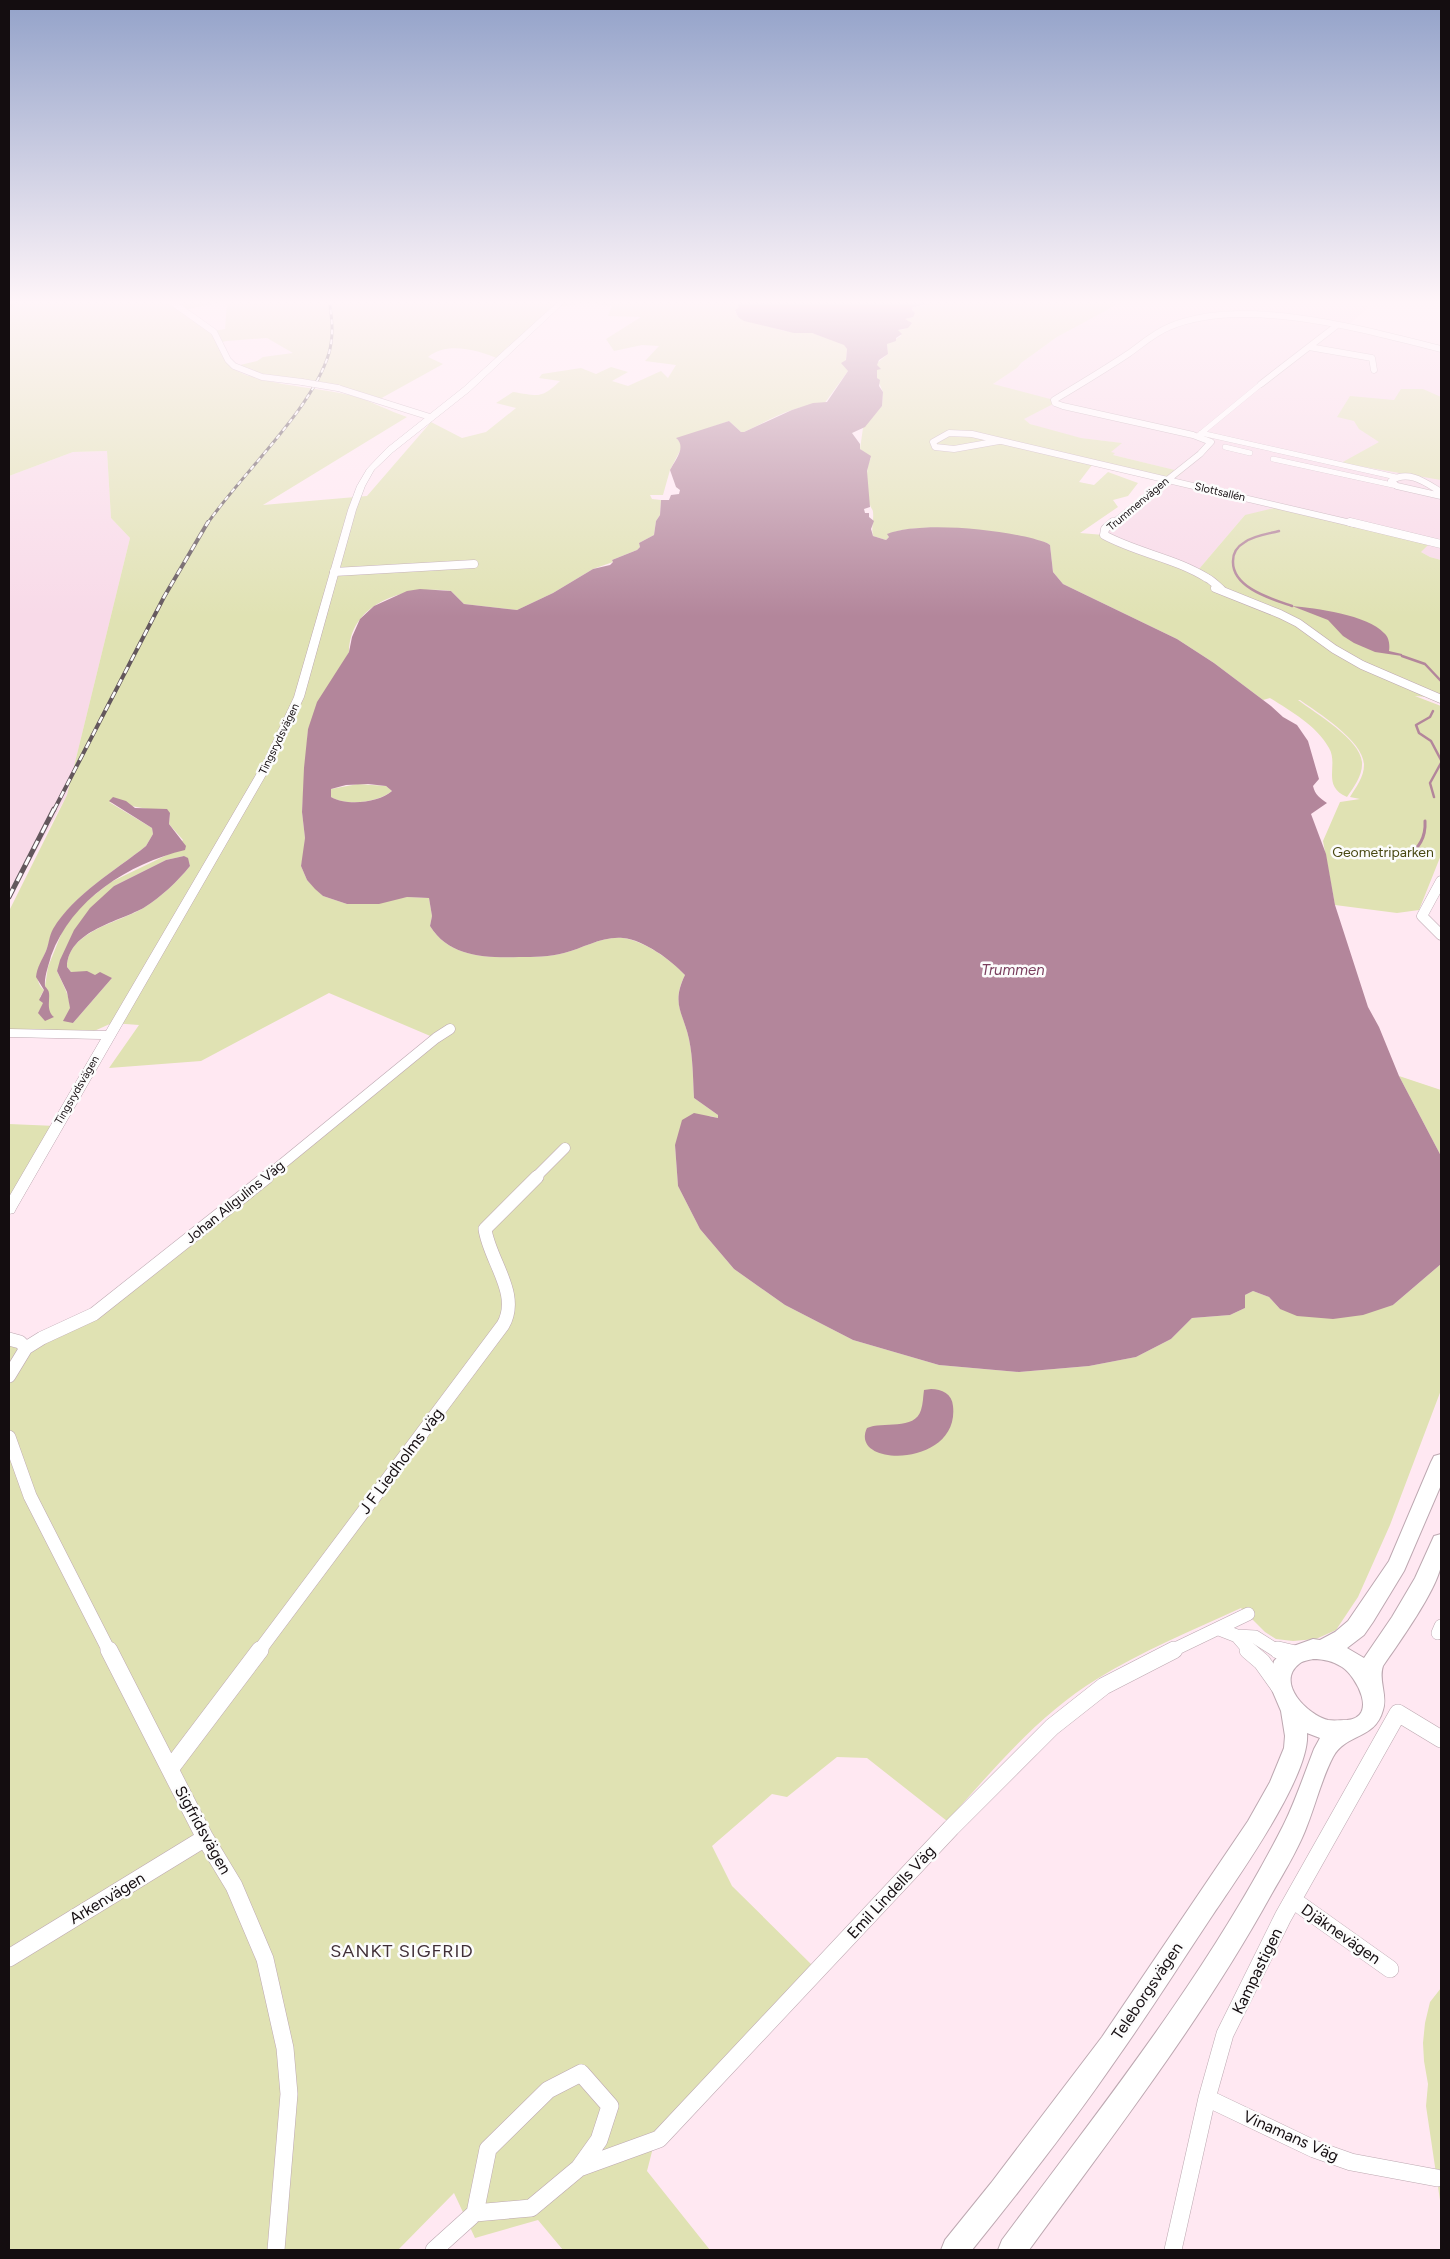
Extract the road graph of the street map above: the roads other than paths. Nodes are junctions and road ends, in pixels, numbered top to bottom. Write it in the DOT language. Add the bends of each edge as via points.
graph roads {
  1 [pos="393,405"];
  2 [pos="445,405"];
  3 [pos="1062,405"];
  4 [pos="1235,405"];
  5 [pos="430,417"];
  6 [pos="1199,435"];
  7 [pos="999,440"];
  8 [pos="1225,447"];
  9 [pos="1250,453"];
  10 [pos="1273,459"];
  11 [pos="1396,477"];
  12 [pos="1168,479"];
  13 [pos="1397,486"];
  14 [pos="1441,492"];
  15 [pos="1441,496"];
  16 [pos="1441,544"];
  17 [pos="474,564"];
  18 [pos="334,572"];
  19 [pos="1441,699"];
  20 [pos="1441,881"];
  21 [pos="1441,935"];
  22 [pos="450,1029"];
  23 [pos="9,1033"];
  24 [pos="110,1034"];
  25 [pos="565,1148"];
  26 [pos="9,1209"];
  27 [pos="9,1338"];
  28 [pos="26,1348"];
  29 [pos="9,1376"];
  30 [pos="9,1437"];
  31 [pos="1441,1462"];
  32 [pos="1441,1542"];
  33 [pos="1248,1614"];
  34 [pos="1219,1629"];
  35 [pos="1238,1636"];
  36 [pos="1324,1650"];
  37 [pos="1294,1654"];
  38 [pos="1371,1684"];
  39 [pos="1280,1687"];
  40 [pos="1292,1711"];
  41 [pos="1341,1732"];
  42 [pos="1441,1739"];
  43 [pos="170,1769"];
  44 [pos="205,1838"];
  45 [pos="1292,1900"];
  46 [pos="9,1958"];
  47 [pos="1390,1969"];
  48 [pos="1207,2098"];
  49 [pos="579,2168"];
  50 [pos="1437,2178"];
  51 [pos="475,2213"];
  52 [pos="276,2250"];
  53 [pos="434,2250"];
  54 [pos="955,2250"];
  55 [pos="1012,2250"];
  56 [pos="1173,2250"];
  1 -- 5 [label="street, bridge"];
  2 -- 5 [label="street, Tingsrydsvägen"];
  3 -- 6 [label="street"];
  4 -- 6 [label="street"];
  5 -- 18 [label="street, Tingsrydsvägen" via="371,469 352,510"];
  6 -- 11 [label="street" via="1211,435"];
  6 -- 12 [label="street, Trummenvägen" via="1211,444"];
  7 -- 7 [label="street, Slottsallén" via="950,433 933,442 935,447 956,450 986,440"];
  7 -- 12 [label="street, Slottsallén"];
  8 -- 9 [label="street"];
  10 -- 13 [label="street"];
  11 -- 13 [label="street" via="1391,481"];
  11 -- 14 [label="street" via="1415,478"];
  12 -- 16 [label="street, Slottsallén"];
  12 -- 19 [label="street, Trummenvägen" via="1105,529 1104,535 1164,559 1179,572 1298,623 1390,684"];
  13 -- 15 [label="street"];
  17 -- 18 [label="street"];
  18 -- 24 [label="street, Tingsrydsvägen" via="299,697 269,761"];
  20 -- 21 [label="street" via="1422,916"];
  22 -- 28 [label="street, Johan Allgulins Väg" via="94,1314"];
  23 -- 24 [label="street"];
  24 -- 26 [label="street, Tingsrydsvägen"];
  25 -- 43 [label="street, J F Liedholms väg" via="485,1229 486,1242 508,1292 508,1316"];
  27 -- 28 [label="street"];
  28 -- 29 [label="street"];
  30 -- 43 [label="street, Sigfridsvägen" via="30,1496"];
  31 -- 36 [label="main road" via="1397,1565 1366,1615 1343,1639"];
  32 -- 38 [label="main road" via="1424,1582 1373,1662"];
  33 -- 34 [label="street, Emil Lindells Väg"];
  34 -- 35 [label="street"];
  34 -- 49 [label="street, Emil Lindells Väg" via="1104,1686 1052,1727 951,1828 659,2139"];
  35 -- 37 [label="street" via="1255,1637 1274,1649"];
  35 -- 39 [label="street"];
  36 -- 37 [label="main road"];
  36 -- 38 [label="main road" via="1336,1652 1357,1665"];
  37 -- 39 [label="main road" via="1282,1668"];
  38 -- 41 [label="main road" via="1374,1703 1368,1720 1361,1726"];
  39 -- 40 [label="main road"];
  40 -- 41 [label="main road" via="1315,1727"];
  40 -- 54 [label="main road, Teleborgsvägen" via="1295,1748 1279,1788 1256,1829 1111,2046"];
  41 -- 55 [label="main road" via="1325,1749 1293,1831 1210,1972 1143,2072"];
  42 -- 45 [label="street, Kampastigen" via="1398,1713"];
  43 -- 44 [label="street, Sigfridsvägen"];
  44 -- 46 [label="street, Arkenvägen"];
  44 -- 52 [label="street, Sigfridsvägen" via="234,1886 265,1959 286,2048 289,2094"];
  45 -- 47 [label="street, Djäknevägen"];
  45 -- 48 [label="street, Kampastigen" via="1225,2034"];
  48 -- 50 [label="street, Vinamans Väg" via="1351,2162"];
  48 -- 56 [label="street, Kampastigen"];
  49 -- 51 [label="street, Emil Lindells Väg" via="531,2208"];
  49 -- 51 [label="street, Emil Lindells Väg" via="599,2140 610,2106 581,2073 548,2090 488,2149"];
  51 -- 53 [label="street"];
}
